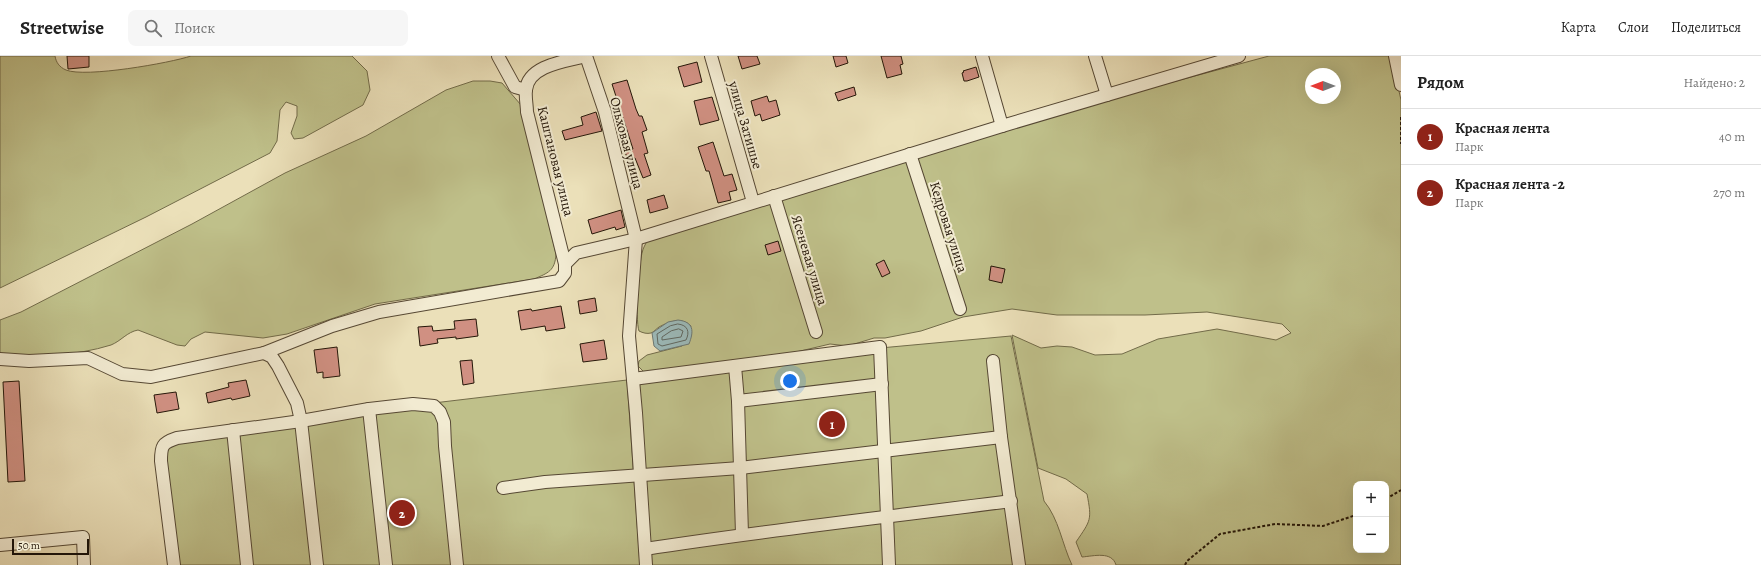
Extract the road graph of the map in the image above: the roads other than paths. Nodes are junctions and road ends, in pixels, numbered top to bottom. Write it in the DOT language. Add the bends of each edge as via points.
graph roads {
  1 [pos="498,56"];
  2 [pos="586,56"];
  3 [pos="711,56"];
  4 [pos="982,56"];
  5 [pos="1095,56"];
  6 [pos="1240,56"];
  7 [pos="1395,56"];
  8 [pos="1401,85"];
  9 [pos="526,90"];
  10 [pos="1107,95"];
  11 [pos="1002,126"];
  12 [pos="910,154"];
  13 [pos="774,196"];
  14 [pos="753,202"];
  15 [pos="636,239"];
  16 [pos="565,264"];
  17 [pos="960,309"];
  18 [pos="816,332"];
  19 [pos="264,353"];
  20 [pos="0,359"];
  21 [pos="993,361"];
  22 [pos="735,366"];
  23 [pos="633,379"];
  24 [pos="882,384"];
  25 [pos="738,401"];
  26 [pos="369,409"];
  27 [pos="301,421"];
  28 [pos="232,430"];
  29 [pos="1001,437"];
  30 [pos="885,450"];
  31 [pos="740,468"];
  32 [pos="640,476"];
  33 [pos="502,488"];
  34 [pos="1011,501"];
  35 [pos="888,518"];
  36 [pos="742,534"];
  37 [pos="0,544"];
  38 [pos="645,548"];
  39 [pos="84,565"];
  40 [pos="174,565"];
  41 [pos="247,565"];
  42 [pos="317,565"];
  43 [pos="386,565"];
  44 [pos="457,565"];
  45 [pos="646,565"];
  46 [pos="889,565"];
  47 [pos="1019,565"];
  1 -- 9 [label="street" via="516,87"];
  2 -- 9 [label="street, Каштановая улица" via="545,68 534,74"];
  2 -- 15 [label="street, Ольховая улица" via="605,112"];
  3 -- 14 [label="street, улица Затишье"];
  4 -- 11 [label="street"];
  5 -- 10 [label="street"];
  6 -- 10 [label="street"];
  7 -- 8 [label="street"];
  9 -- 16 [label="street, Каштановая улица" via="527,112"];
  10 -- 11 [label="street"];
  11 -- 12 [label="street"];
  12 -- 13 [label="street"];
  12 -- 17 [label="street, Кедровая улица"];
  13 -- 14 [label="street"];
  13 -- 18 [label="street, Ясеневая улица"];
  14 -- 15 [label="street"];
  15 -- 16 [label="street" via="576,254"];
  15 -- 23 [label="street, Ольховая улица" via="629,336"];
  16 -- 19 [label="street" via="565,273 559,281 379,312 332,326"];
  19 -- 20 [label="street" via="151,377 122,374 88,358 29,361"];
  19 -- 27 [label="street" via="272,357 278,366 297,403"];
  21 -- 29 [label="street"];
  22 -- 23 [label="street"];
  22 -- 24 [label="street" via="880,347"];
  22 -- 25 [label="street"];
  23 -- 32 [label="street, Ольховая улица"];
  24 -- 25 [label="street"];
  24 -- 30 [label="street"];
  25 -- 31 [label="street"];
  26 -- 27 [label="street"];
  26 -- 43 [label="street"];
  26 -- 44 [label="street" via="413,404 434,406 440,412 444,422"];
  27 -- 28 [label="street"];
  27 -- 42 [label="street"];
  28 -- 40 [label="street" via="177,438 166,442 161,449"];
  28 -- 41 [label="street"];
  29 -- 30 [label="street"];
  29 -- 34 [label="street"];
  30 -- 31 [label="street"];
  30 -- 35 [label="street"];
  31 -- 32 [label="street"];
  31 -- 36 [label="street"];
  32 -- 33 [label="street" via="545,482"];
  32 -- 38 [label="street, Ольховая улица"];
  34 -- 35 [label="street"];
  34 -- 47 [label="street"];
  35 -- 36 [label="street"];
  35 -- 46 [label="street"];
  36 -- 38 [label="street"];
  37 -- 39 [label="street" via="83,537"];
  38 -- 45 [label="street, Ольховая улица"];
}
